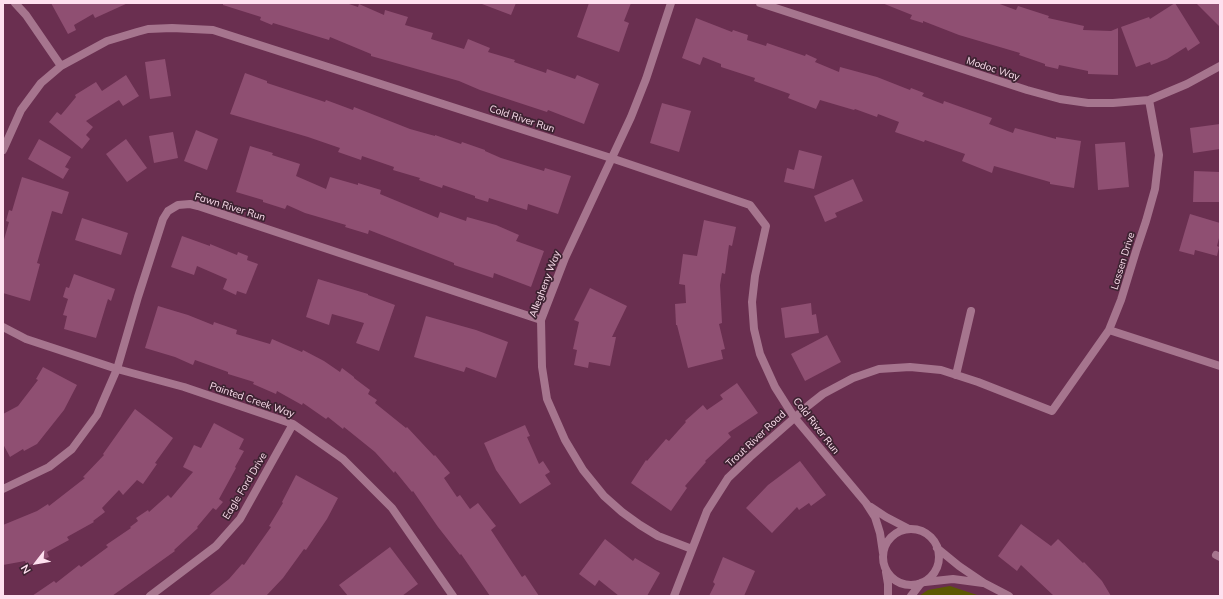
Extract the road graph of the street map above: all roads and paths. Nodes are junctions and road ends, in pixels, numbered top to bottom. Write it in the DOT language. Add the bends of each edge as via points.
graph roads {
  1 [pos="15,3"];
  2 [pos="671,3"];
  3 [pos="760,3"];
  4 [pos="61,66"];
  5 [pos="1220,66"];
  6 [pos="1149,100"];
  7 [pos="3,150"];
  8 [pos="611,158"];
  9 [pos="971,311"];
  10 [pos="541,320"];
  11 [pos="3,327"];
  12 [pos="1109,330"];
  13 [pos="1220,366"];
  14 [pos="117,369"];
  15 [pos="956,375"];
  16 [pos="1052,411"];
  17 [pos="794,417"];
  18 [pos="293,424"];
  19 [pos="3,489"];
  20 [pos="866,503"];
  21 [pos="909,529"];
  22 [pos="937,548"];
  23 [pos="692,549"];
  24 [pos="883,553"];
  25 [pos="885,569"];
  26 [pos="923,582"];
  27 [pos="984,583"];
  28 [pos="150,596"];
  29 [pos="453,596"];
  30 [pos="674,596"];
  31 [pos="888,596"];
  32 [pos="911,596"];
  33 [pos="1009,596"];
  1 -- 4 [label="street"];
  2 -- 8 [label="street, Allegheny Way" via="646,79"];
  3 -- 6 [label="street, Modoc Way" via="1060,100 1113,103"];
  4 -- 7 [label="street, Cold River Run" via="41,83 21,110"];
  4 -- 8 [label="street, Cold River Run" via="107,41 137,32 172,28 213,30"];
  5 -- 6 [label="street, Modoc Way"];
  6 -- 12 [label="street, Lassen Drive" via="1159,155 1155,189 1121,300"];
  8 -- 10 [label="street, Allegheny Way" via="565,258"];
  8 -- 17 [label="street, Cold River Run" via="750,205 766,226 755,276 752,302 754,329 767,371"];
  9 -- 15 [label="street"];
  10 -- 14 [label="street, Fawn River Run" via="198,206 184,204 168,211 163,219"];
  10 -- 23 [label="street, Allegheny Way" via="542,367 547,399 565,440 583,470 604,496 622,512 658,536"];
  11 -- 14 [label="street, Painted Creek Way" via="26,339"];
  12 -- 13 [label="street"];
  12 -- 16 [label="street, Lassen Drive"];
  14 -- 18 [label="street, Painted Creek Way" via="184,387"];
  14 -- 19 [label="street, Fawn River Run" via="97,414 72,449 49,467"];
  15 -- 16 [label="street, Trout River Road"];
  15 -- 17 [label="street, Trout River Road" via="941,370 910,367 879,369 837,386"];
  17 -- 20 [label="street, Cold River Run"];
  17 -- 23 [label="street, Trout River Road" via="728,478 707,511"];
  18 -- 28 [label="street, Eagle Ford Drive" via="240,519 216,546"];
  18 -- 29 [label="street, Painted Creek Way" via="343,459 392,508"];
  20 -- 21 [label="street, Cold River Run" via="880,514"];
  20 -- 24 [label="street, Cold River Run" via="878,524"];
  21 -- 22 [label="street" via="916,529 928,535"];
  21 -- 24 [label="street" via="890,537"];
  22 -- 26 [label="street" via="937,567"];
  22 -- 27 [label="street"];
  23 -- 30 [label="street, Trout River Road"];
  24 -- 25 [label="street"];
  25 -- 26 [label="street" via="898,582 911,585"];
  25 -- 31 [label="street"];
  26 -- 27 [label="street" via="953,579"];
  26 -- 32 [label="street"];
  27 -- 33 [label="street"];
}
